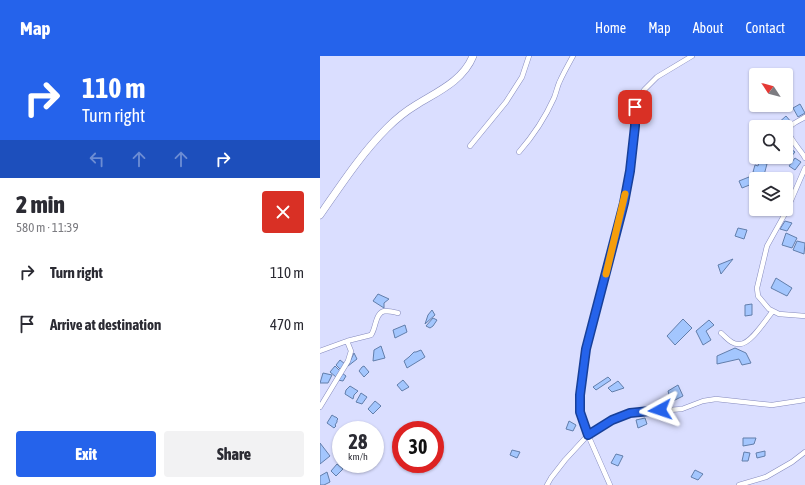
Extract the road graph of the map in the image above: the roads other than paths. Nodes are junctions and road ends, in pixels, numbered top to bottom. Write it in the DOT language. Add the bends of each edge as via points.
graph roads {
  1 [pos="473,56"];
  2 [pos="529,56"];
  3 [pos="574,56"];
  4 [pos="692,56"];
  5 [pos="805,117"];
  6 [pos="470,146"];
  7 [pos="519,152"];
  8 [pos="805,158"];
  9 [pos="805,168"];
  10 [pos="320,215"];
  11 [pos="773,310"];
  12 [pos="398,313"];
  13 [pos="805,316"];
  14 [pos="721,333"];
  15 [pos="347,341"];
  16 [pos="320,351"];
  17 [pos="805,400"];
  18 [pos="320,407"];
  19 [pos="588,435"];
  20 [pos="805,452"];
  21 [pos="547,485"];
  22 [pos="610,485"];
  23 [pos="739,485"];
  1 -- 10 [label="street" via="456,80 414,106 388,127 368,148"];
  2 -- 6 [label="street" via="522,77 506,102"];
  3 -- 7 [label="street" via="566,68 545,117"];
  4 -- 19 [label="street" via="657,77 638,98 635,107 630,171 624,203 586,349 580,412"];
  5 -- 8 [label="street" via="788,131"];
  9 -- 11 [label="street" via="786,212 767,246 757,288 758,296"];
  11 -- 13 [label="street" via="779,314"];
  11 -- 14 [label="street" via="745,343 732,342"];
  12 -- 15 [label="street" via="379,313 371,336"];
  15 -- 16 [label="street"];
  15 -- 18 [label="street" via="351,352 348,361"];
  17 -- 19 [label="street" via="772,405 716,399 703,401 682,409 630,413 612,420"];
  19 -- 21 [label="street"];
  19 -- 22 [label="street"];
  20 -- 23 [label="street" via="766,477"];
}
